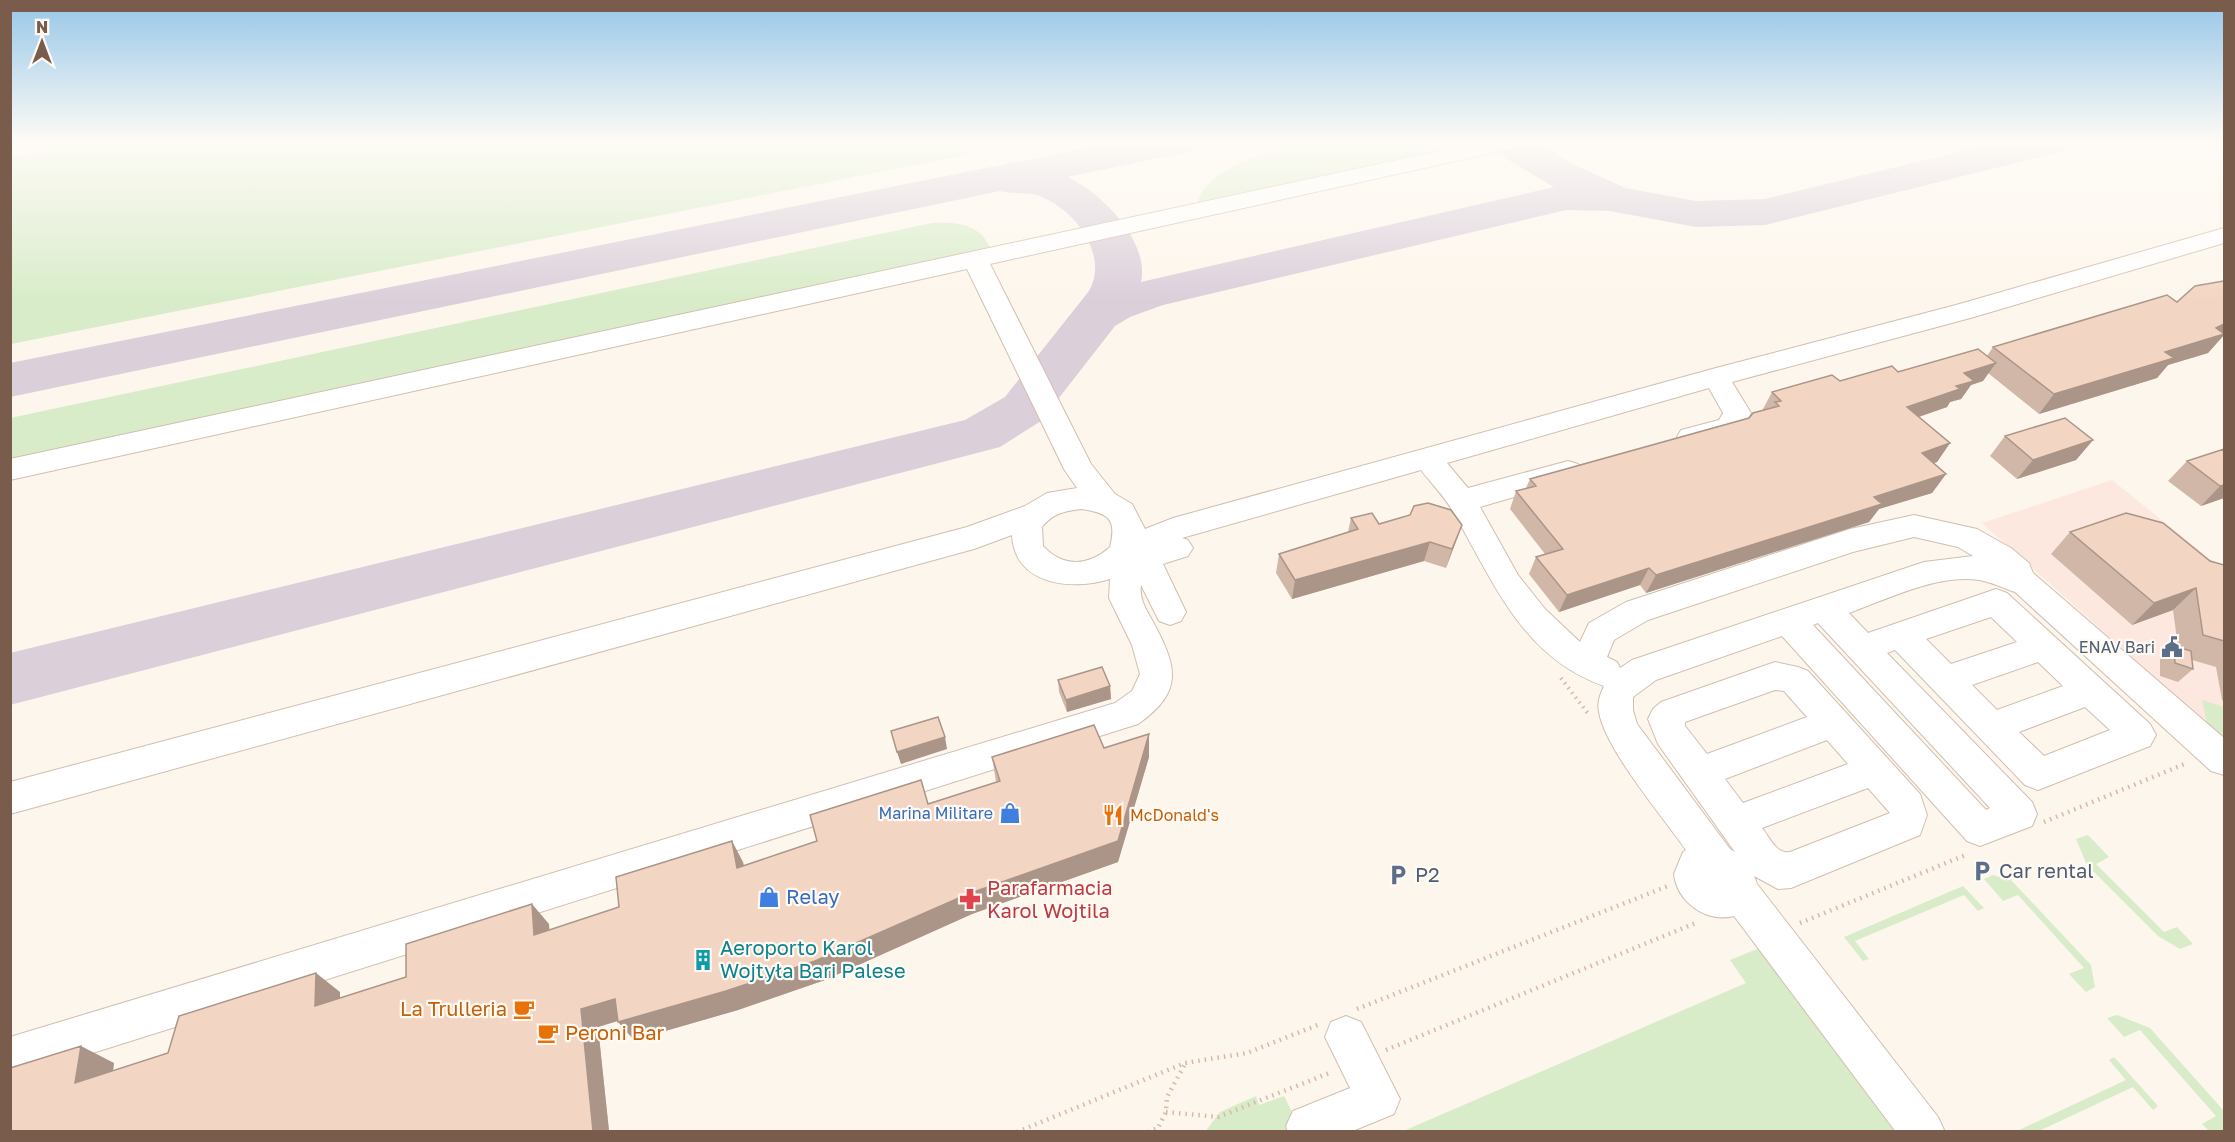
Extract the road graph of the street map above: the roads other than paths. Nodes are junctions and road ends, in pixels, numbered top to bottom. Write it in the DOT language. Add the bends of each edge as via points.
graph roads {
  1 [pos="1266,195"];
  2 [pos="2224,235"];
  3 [pos="975,259"];
  4 [pos="1716,377"];
  5 [pos="1662,446"];
  6 [pos="1427,458"];
  7 [pos="1595,464"];
  8 [pos="1079,469"];
  9 [pos="10,470"];
  10 [pos="1069,497"];
  11 [pos="1462,501"];
  12 [pos="1115,511"];
  13 [pos="1037,513"];
  14 [pos="1212,519"];
  15 [pos="1173,529"];
  16 [pos="974,537"];
  17 [pos="1027,544"];
  18 [pos="1123,555"];
  19 [pos="1083,574"];
  20 [pos="2038,591"];
  21 [pos="1124,596"];
  22 [pos="1824,608"];
  23 [pos="1170,612"];
  24 [pos="1788,620"];
  25 [pos="1901,635"];
  26 [pos="2044,646"];
  27 [pos="1862,648"];
  28 [pos="1587,665"];
  29 [pos="1627,679"];
  30 [pos="2091,690"];
  31 [pos="1956,692"];
  32 [pos="1927,717"];
  33 [pos="1884,725"];
  34 [pos="1992,728"];
  35 [pos="1838,731"];
  36 [pos="2224,760"];
  37 [pos="1874,770"];
  38 [pos="1699,773"];
  39 [pos="10,798"];
  40 [pos="1735,822"];
  41 [pos="1346,1033"];
  42 [pos="10,1058"];
  43 [pos="1308,1126"];
  44 [pos="1923,1131"];
  1 -- 3 [label="street"];
  2 -- 4 [label="street"];
  3 -- 8 [label="street"];
  3 -- 9 [label="street"];
  4 -- 5 [label="street" via="1737,413 1729,427"];
  4 -- 6 [label="street"];
  6 -- 11 [label="street"];
  6 -- 14 [label="street"];
  7 -- 11 [label="street"];
  8 -- 10 [label="street" via="1075,476 1079,489"];
  8 -- 12 [label="street"];
  10 -- 12 [label="street" via="1081,496"];
  10 -- 13 [label="street"];
  11 -- 28 [label="street" via="1507,584 1554,639"];
  12 -- 15 [label="street"];
  12 -- 18 [label="street" via="1130,531"];
  13 -- 16 [label="street"];
  13 -- 17 [label="street" via="1026,533"];
  14 -- 15 [label="street"];
  14 -- 23 [label="street" via="1221,536 1143,558"];
  15 -- 18 [label="street"];
  16 -- 17 [label="street"];
  16 -- 39 [label="street"];
  17 -- 19 [label="street" via="1041,564 1068,574"];
  18 -- 19 [label="street" via="1105,568"];
  18 -- 21 [label="street"];
  19 -- 21 [label="street"];
  20 -- 22 [label="street" via="1999,572 1964,567 1924,574"];
  20 -- 28 [label="street" via="2000,556 1966,537 1914,526 1850,541 1637,611 1601,632"];
  20 -- 36 [label="street"];
  21 -- 42 [label="street" via="1157,662 1159,674 1150,697 1126,714"];
  22 -- 24 [label="street"];
  22 -- 27 [label="street"];
  24 -- 29 [label="street"];
  24 -- 33 [label="street"];
  25 -- 26 [label="street" via="1996,602"];
  25 -- 27 [label="street"];
  25 -- 31 [label="street"];
  26 -- 30 [label="street"];
  26 -- 31 [label="street"];
  27 -- 32 [label="street"];
  28 -- 29 [label="street"];
  29 -- 44 [label="street" via="1614,701 1622,731"];
  30 -- 34 [label="street"];
  30 -- 34 [label="street" via="2138,735 2038,774"];
  31 -- 32 [label="street"];
  31 -- 34 [label="street"];
  32 -- 33 [label="street" via="2019,814 1980,829"];
  33 -- 35 [label="street"];
  35 -- 37 [label="street"];
  35 -- 38 [label="street"];
  35 -- 38 [label="street" via="1796,681 1775,676 1672,712 1665,719 1670,733"];
  37 -- 40 [label="street"];
  37 -- 40 [label="street" via="1907,806 1907,823 1791,870 1778,871 1765,862"];
  38 -- 40 [label="street"];
  41 -- 43 [label="street" via="1379,1099"];
}
